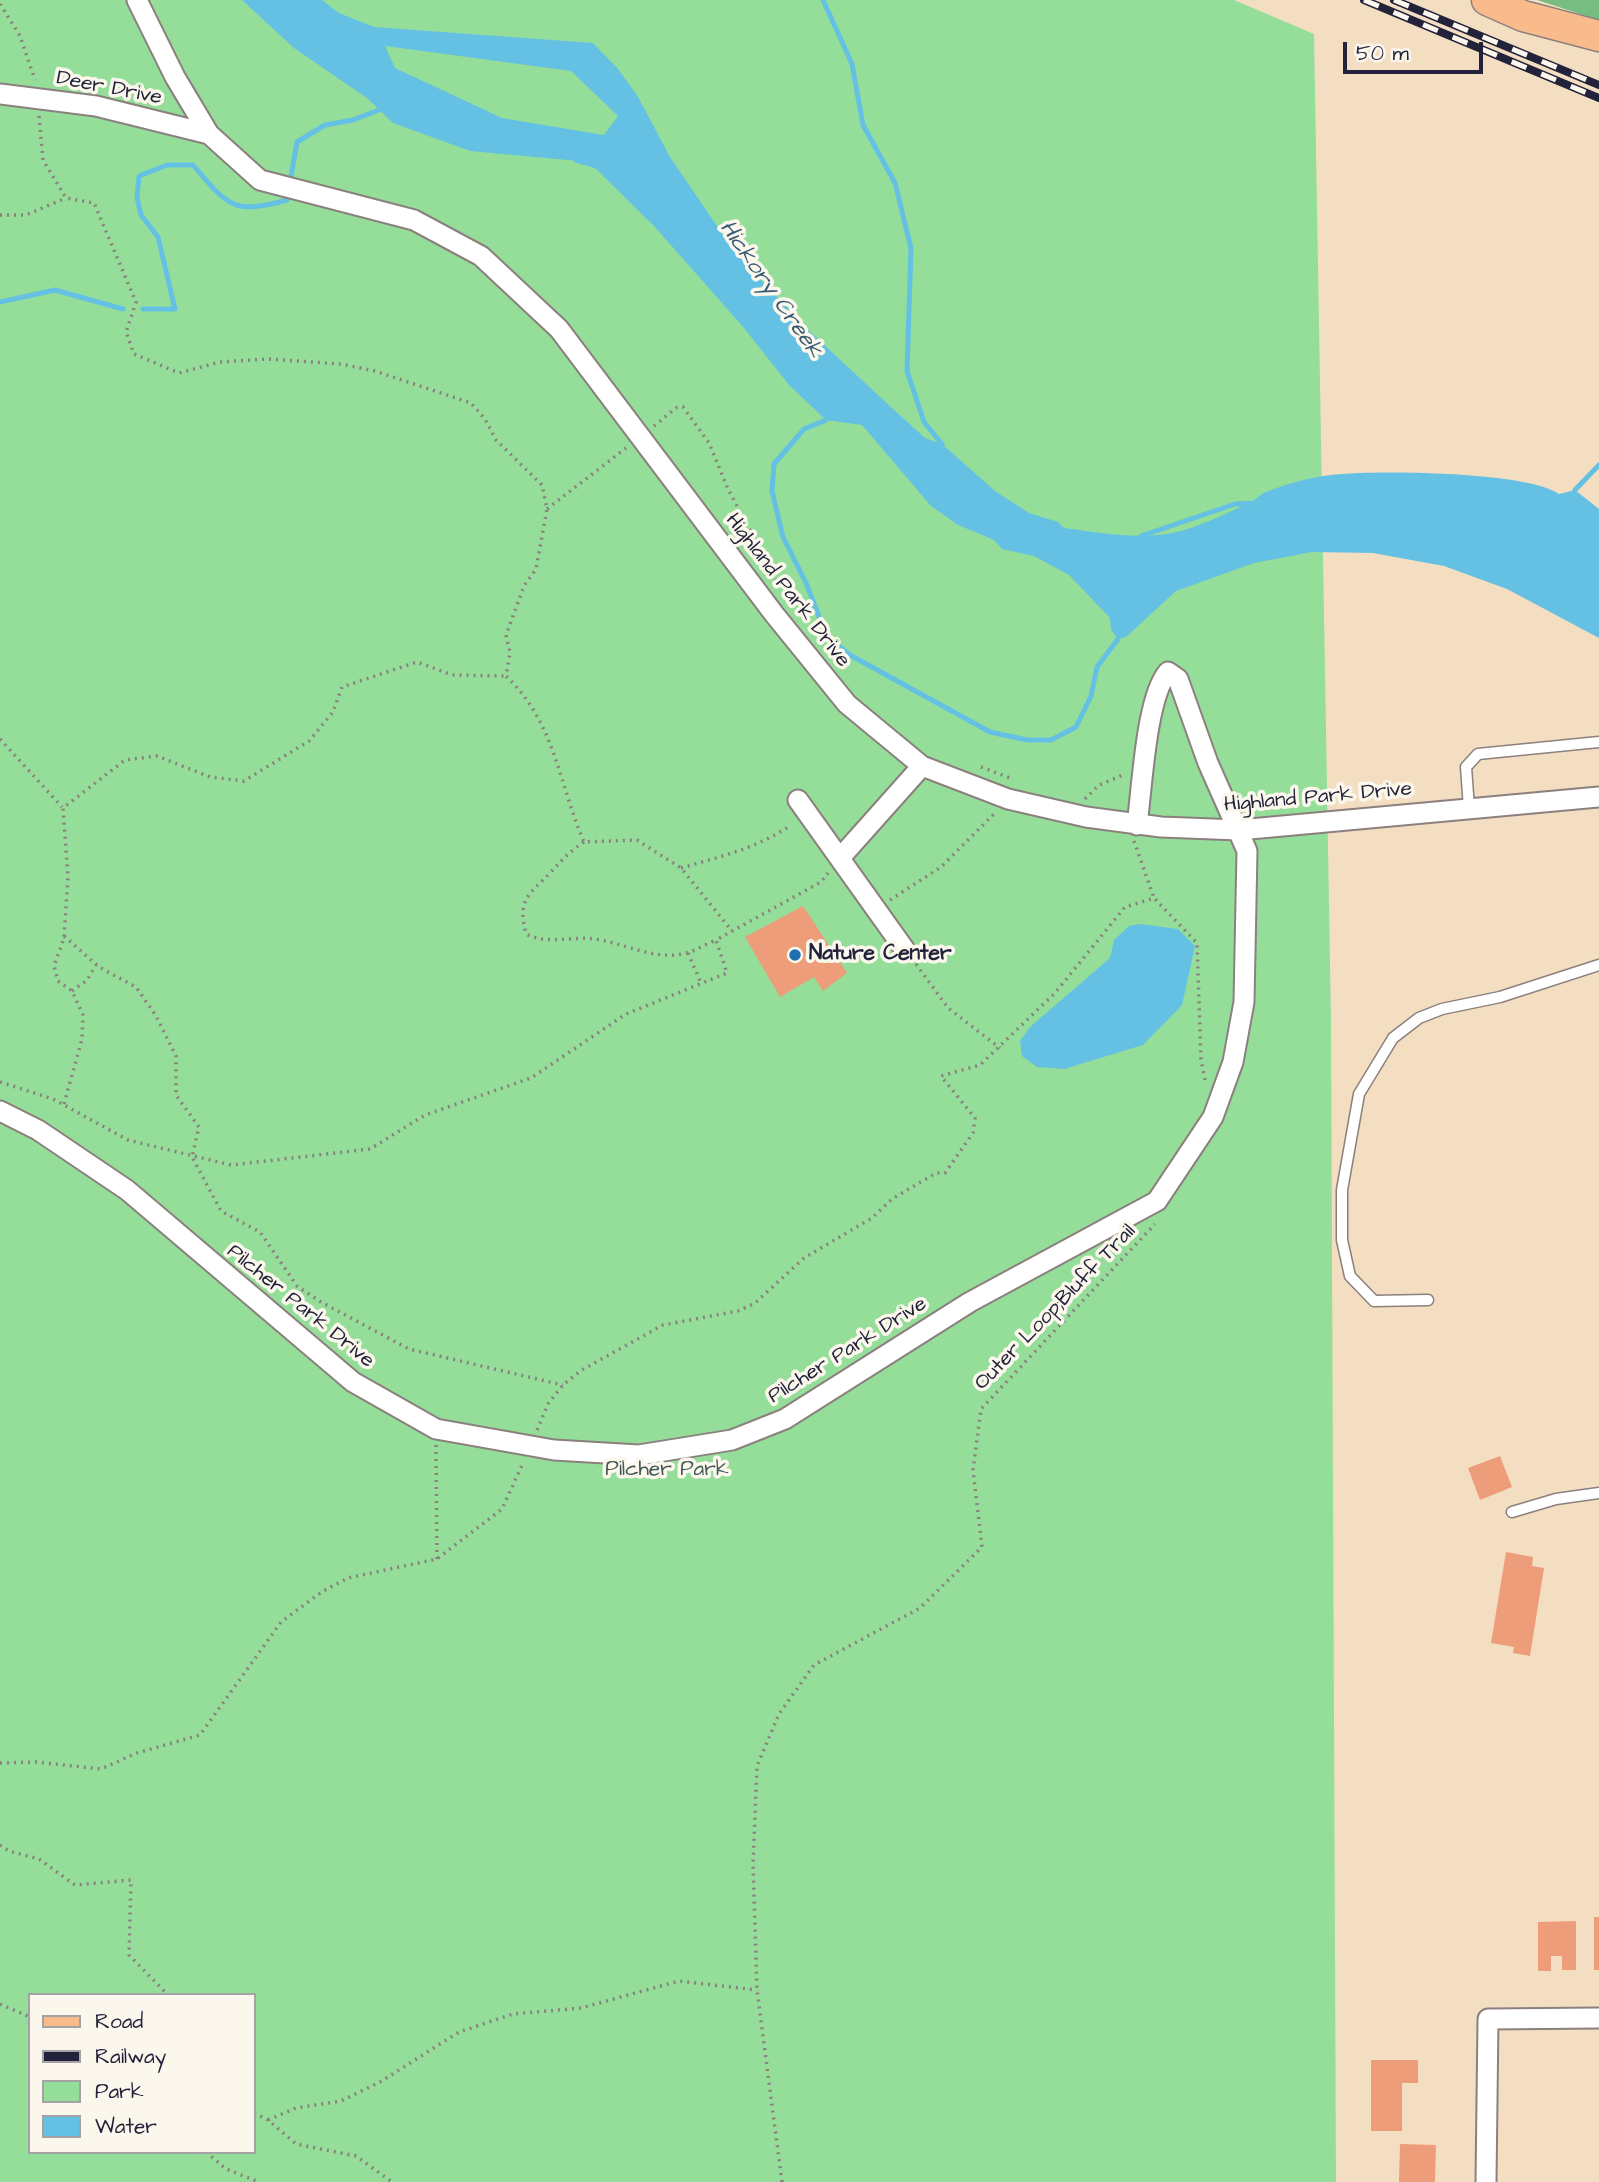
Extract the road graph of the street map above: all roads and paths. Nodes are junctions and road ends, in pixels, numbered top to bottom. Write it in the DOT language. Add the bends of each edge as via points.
graph roads {
  1 [pos="137,0"];
  2 [pos="1487,0"];
  3 [pos="0,4"];
  4 [pos="1599,36"];
  5 [pos="0,94"];
  6 [pos="37,98"];
  7 [pos="209,134"];
  8 [pos="66,198"];
  9 [pos="0,215"];
  10 [pos="640,437"];
  11 [pos="547,509"];
  12 [pos="785,596"];
  13 [pos="506,676"];
  14 [pos="0,739"];
  15 [pos="1599,742"];
  16 [pos="922,766"];
  17 [pos="979,766"];
  18 [pos="1144,771"];
  19 [pos="1014,779"];
  20 [pos="1599,797"];
  21 [pos="1007,799"];
  22 [pos="799,800"];
  23 [pos="63,808"];
  24 [pos="1469,808"];
  25 [pos="1072,814"];
  26 [pos="791,825"];
  27 [pos="1239,830"];
  28 [pos="1135,831"];
  29 [pos="584,842"];
  30 [pos="840,858"];
  31 [pos="681,868"];
  32 [pos="1154,898"];
  33 [pos="876,909"];
  34 [pos="732,931"];
  35 [pos="64,936"];
  36 [pos="716,940"];
  37 [pos="905,950"];
  38 [pos="688,953"];
  39 [pos="96,965"];
  40 [pos="1599,965"];
  41 [pos="701,984"];
  42 [pos="72,992"];
  43 [pos="0,1082"];
  44 [pos="1206,1083"];
  45 [pos="64,1105"];
  46 [pos="0,1111"];
  47 [pos="192,1157"];
  48 [pos="1156,1223"];
  49 [pos="1428,1300"];
  50 [pos="563,1385"];
  51 [pos="436,1429"];
  52 [pos="1599,1493"];
  53 [pos="1512,1512"];
  54 [pos="437,1559"];
  55 [pos="0,1845"];
  56 [pos="757,1990"];
  57 [pos="166,1993"];
  58 [pos="0,2004"];
  59 [pos="28,2016"];
  60 [pos="1599,2018"];
  61 [pos="256,2114"];
  62 [pos="268,2120"];
  63 [pos="208,2154"];
  64 [pos="259,2182"];
  65 [pos="392,2182"];
  66 [pos="782,2182"];
  67 [pos="1486,2182"];
  1 -- 7 [label="street, Highland Park Drive"];
  2 -- 4 [label="main road" via="1523,16"];
  3 -- 6 [label="path" via="20,36 34,72"];
  5 -- 6 [label="street, Deer Drive"];
  6 -- 7 [label="street, Deer Drive" via="96,106"];
  6 -- 8 [label="path" via="43,160"];
  7 -- 10 [label="street, Highland Park Drive" via="260,180 414,220 481,256 559,329"];
  8 -- 9 [label="path" via="26,215"];
  8 -- 11 [label="path" via="94,203 108,230 136,302 126,332 134,355 179,373 220,362 268,359 341,364 471,403 496,440 542,485"];
  10 -- 11 [label="path"];
  10 -- 12 [label="path" via="683,407 709,443"];
  10 -- 16 [label="street, Highland Park Drive" via="847,704"];
  11 -- 13 [label="path" via="536,569 524,586 506,635 510,653"];
  13 -- 23 [label="path" via="452,675 417,662 342,687 333,712 309,741 244,781 210,776 156,755 125,760"];
  13 -- 29 [label="path" via="522,692 556,753"];
  14 -- 23 [label="path"];
  15 -- 24 [label="lane" via="1478,754 1466,767"];
  16 -- 21 [label="street, Highland Park Drive"];
  16 -- 30 [label="street"];
  17 -- 19 [label="path"];
  18 -- 25 [label="path" via="1118,775 1099,785"];
  18 -- 27 [label="street, Pilcher Park Drive" via="1155,703 1168,672 1178,679 1208,763"];
  18 -- 28 [label="street"];
  20 -- 24 [label="street, Highland Park Drive"];
  21 -- 25 [label="street, Highland Park Drive"];
  21 -- 33 [label="path" via="941,867"];
  22 -- 30 [label="street"];
  23 -- 35 [label="path" via="68,877"];
  24 -- 27 [label="street, Highland Park Drive"];
  25 -- 28 [label="street, Highland Park Drive"];
  26 -- 31 [label="path" via="740,850"];
  27 -- 28 [label="street, Highland Park Drive"];
  27 -- 51 [label="street, Pilcher Park Drive" via="1247,851 1244,988 1233,1062 1213,1117 1157,1201 970,1302 785,1419 732,1440 639,1455 554,1450"];
  28 -- 32 [label="path"];
  29 -- 31 [label="path" via="637,840"];
  29 -- 38 [label="path" via="531,888 521,915 526,934 537,940 593,939 652,953"];
  30 -- 33 [label="street"];
  30 -- 34 [label="path" via="821,882"];
  31 -- 34 [label="path"];
  32 -- 37 [label="path" via="1125,907 1055,993 1000,1048 948,1008"];
  32 -- 44 [label="path" via="1197,943 1201,1060"];
  33 -- 37 [label="street"];
  34 -- 36 [label="path"];
  35 -- 39 [label="path"];
  35 -- 42 [label="path" via="54,966 58,981"];
  36 -- 38 [label="path"];
  36 -- 41 [label="path" via="727,973"];
  38 -- 41 [label="path"];
  39 -- 42 [label="path"];
  39 -- 47 [label="path" via="136,987 156,1016 176,1056 176,1095 199,1127"];
  40 -- 49 [label="lane" via="1419,1018 1393,1038 1359,1094 1342,1189 1342,1240 1350,1276 1374,1301"];
  41 -- 47 [label="path" via="626,1014 531,1078 425,1115 370,1149 231,1166"];
  42 -- 45 [label="path" via="83,1016 82,1039"];
  43 -- 45 [label="path"];
  45 -- 47 [label="path" via="128,1140"];
  46 -- 51 [label="street, Pilcher Park Drive" via="38,1130 127,1190 352,1382"];
  47 -- 50 [label="path" via="222,1211 260,1232 297,1286 321,1301 409,1349"];
  48 -- 56 [label="path, Outer Loop;Bluff Trail" via="981,1409 973,1470 982,1547 920,1608 814,1665 779,1714 757,1766 753,1864"];
  51 -- 54 [label="path"];
  52 -- 53 [label="lane"];
  55 -- 57 [label="path" via="39,1859 75,1885 131,1880 129,1955"];
  56 -- 62 [label="path" via="679,1981 581,2008 513,2014 459,2032 341,2101 296,2108"];
  56 -- 66 [label="path, Outer Loop;Bluff Trail"];
  58 -- 59 [label="path"];
  60 -- 67 [label="street" via="1488,2019"];
  61 -- 62 [label="path"];
  62 -- 65 [label="path" via="296,2144 356,2156"];
  63 -- 64 [label="path" via="226,2169"];
}
